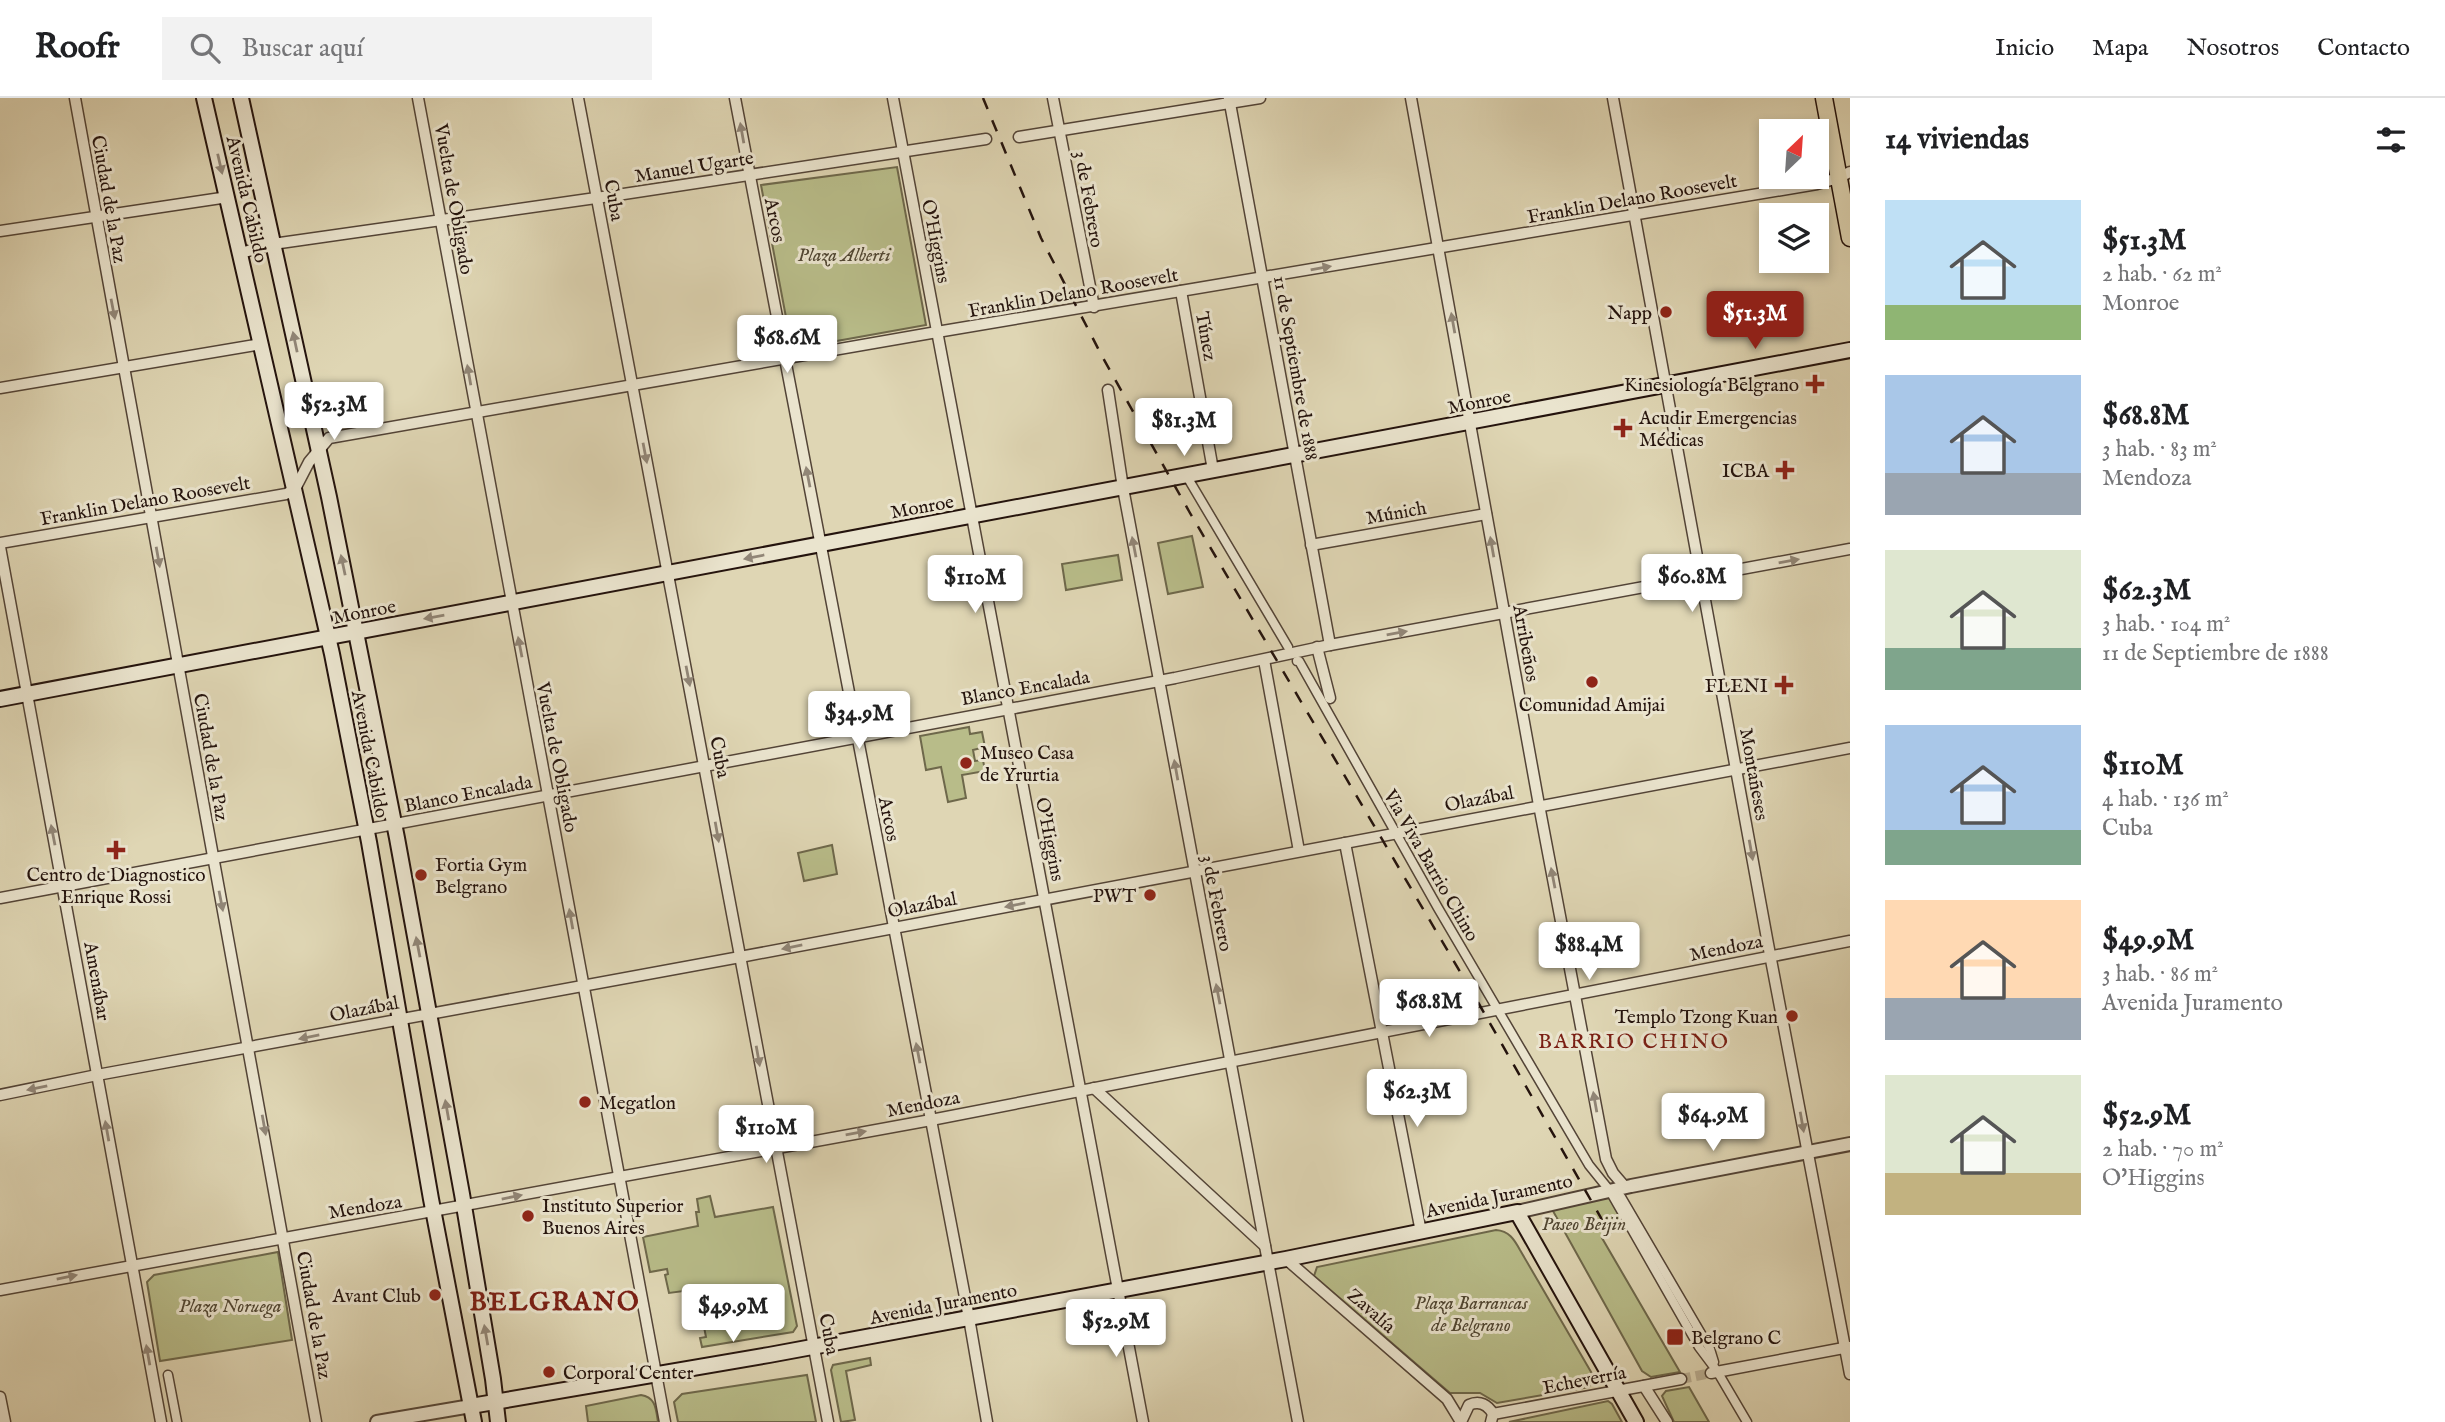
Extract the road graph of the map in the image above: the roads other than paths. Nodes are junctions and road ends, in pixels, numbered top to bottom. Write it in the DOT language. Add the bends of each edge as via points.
graph roads {
  1 [pos="75,98"];
  2 [pos="204,98"];
  3 [pos="240,98"];
  4 [pos="418,98"];
  5 [pos="578,98"];
  6 [pos="735,98"];
  7 [pos="893,98"];
  8 [pos="1053,98"];
  9 [pos="1260,98"];
  10 [pos="1411,98"];
  11 [pos="1613,98"];
  12 [pos="1824,98"];
  13 [pos="1230,100"];
  14 [pos="1059,129"];
  15 [pos="1019,137"];
  16 [pos="986,139"];
  17 [pos="903,151"];
  18 [pos="749,175"];
  19 [pos="1844,175"];
  20 [pos="228,197"];
  21 [pos="596,198"];
  22 [pos="1634,216"];
  23 [pos="96,218"];
  24 [pos="440,220"];
  25 [pos="0,231"];
  26 [pos="1850,239"];
  27 [pos="273,244"];
  28 [pos="1439,248"];
  29 [pos="241,253"];
  30 [pos="1263,278"];
  31 [pos="1181,291"];
  32 [pos="1094,306"];
  33 [pos="937,332"];
  34 [pos="261,344"];
  35 [pos="1850,350"];
  36 [pos="784,360"];
  37 [pos="124,369"];
  38 [pos="632,386"];
  39 [pos="1666,386"];
  40 [pos="0,388"];
  41 [pos="1108,390"];
  42 [pos="476,412"];
  43 [pos="1471,421"];
  44 [pos="318,450"];
  45 [pos="1294,454"];
  46 [pos="1213,470"];
  47 [pos="1186,475"];
  48 [pos="1123,488"];
  49 [pos="295,489"];
  50 [pos="1486,514"];
  51 [pos="151,516"];
  52 [pos="972,516"];
  53 [pos="821,544"];
  54 [pos="0,545"];
  55 [pos="1311,545"];
  56 [pos="1850,549"];
  57 [pos="668,573"];
  58 [pos="1701,577"];
  59 [pos="512,603"];
  60 [pos="1504,614"];
  61 [pos="356,632"];
  62 [pos="328,637"];
  63 [pos="1330,645"];
  64 [pos="1288,647"];
  65 [pos="1317,648"];
  66 [pos="1264,660"];
  67 [pos="1297,661"];
  68 [pos="177,666"];
  69 [pos="1160,680"];
  70 [pos="26,694"];
  71 [pos="1331,698"];
  72 [pos="0,699"];
  73 [pos="1008,709"];
  74 [pos="857,736"];
  75 [pos="1850,748"];
  76 [pos="705,765"];
  77 [pos="1737,770"];
  78 [pos="548,796"];
  79 [pos="1539,805"];
  80 [pos="395,825"];
  81 [pos="366,830"];
  82 [pos="1395,832"];
  83 [pos="1345,843"];
  84 [pos="1299,851"];
  85 [pos="213,858"];
  86 [pos="1194,871"];
  87 [pos="62,886"];
  88 [pos="0,898"];
  89 [pos="1044,899"];
  90 [pos="893,928"];
  91 [pos="1850,941"];
  92 [pos="1770,956"];
  93 [pos="740,957"];
  94 [pos="583,986"];
  95 [pos="1575,995"];
  96 [pos="1498,1009"];
  97 [pos="430,1014"];
  98 [pos="400,1019"];
  99 [pos="1382,1032"];
  100 [pos="249,1048"];
  101 [pos="1231,1061"];
  102 [pos="97,1075"];
  103 [pos="1094,1088"];
  104 [pos="1080,1090"];
  105 [pos="0,1095"];
  106 [pos="931,1120"];
  107 [pos="1850,1144"];
  108 [pos="775,1148"];
  109 [pos="1808,1152"];
  110 [pos="1613,1173"];
  111 [pos="618,1176"];
  112 [pos="1602,1177"];
  113 [pos="1625,1187"];
  114 [pos="1611,1191"];
  115 [pos="464,1206"];
  116 [pos="434,1212"];
  117 [pos="1517,1212"];
  118 [pos="1637,1231"];
  119 [pos="1421,1232"];
  120 [pos="284,1237"];
  121 [pos="1265,1247"];
  122 [pos="1286,1259"];
  123 [pos="1267,1262"];
  124 [pos="132,1265"];
  125 [pos="0,1290"];
  126 [pos="1119,1290"];
  127 [pos="1682,1309"];
  128 [pos="969,1318"];
  129 [pos="815,1346"];
  130 [pos="1847,1347"];
  131 [pos="1714,1372"];
  132 [pos="1850,1374"];
  133 [pos="169,1376"];
  134 [pos="657,1376"];
  135 [pos="1681,1379"];
  136 [pos="1644,1386"];
  137 [pos="1618,1390"];
  138 [pos="0,1397"];
  139 [pos="496,1402"];
  140 [pos="475,1406"];
  141 [pos="1492,1418"];
  142 [pos="5,1422"];
  143 [pos="161,1422"];
  144 [pos="177,1422"];
  145 [pos="316,1422"];
  146 [pos="377,1422"];
  147 [pos="474,1422"];
  148 [pos="498,1422"];
  149 [pos="665,1422"];
  150 [pos="828,1422"];
  151 [pos="987,1422"];
  152 [pos="1143,1422"];
  153 [pos="1298,1422"];
  154 [pos="1461,1422"];
  155 [pos="1636,1422"];
  156 [pos="1667,1422"];
  157 [pos="1747,1422"];
  1 -- 23 [label="street, Ciudad de la Paz"];
  2 -- 20 [label="main road, Avenida Cabildo, one-way"];
  3 -- 27 [label="main road, Avenida Cabildo"];
  4 -- 24 [label="street, Vuelta de Obligado"];
  5 -- 21 [label="street, Cuba"];
  18 -- 6 [label="street, Arcos, one-way"];
  7 -- 17 [label="street, O'Higgins"];
  8 -- 14 [label="street, 3 de Febrero"];
  9 -- 13 [label="street"];
  10 -- 28 [label="street, Arribeños"];
  11 -- 22 [label="street, Montañeses"];
  12 -- 19 [label="main road"];
  13 -- 14 [label="street"];
  13 -- 30 [label="street, 11 de Septiembre de 1888"];
  14 -- 15 [label="street"];
  14 -- 32 [label="street, 3 de Febrero"];
  16 -- 17 [label="street, Manuel Ugarte"];
  17 -- 18 [label="street, Manuel Ugarte"];
  17 -- 33 [label="street, O'Higgins"];
  18 -- 21 [label="street, Manuel Ugarte"];
  18 -- 36 [label="street, Arcos"];
  19 -- 22 [label="street, Franklin Delano Roosevelt" via="1824,183"];
  19 -- 26 [label="main road"];
  20 -- 23 [label="street"];
  20 -- 29 [label="main road, Avenida Cabildo"];
  21 -- 24 [label="street, Manuel Ugarte"];
  21 -- 38 [label="street, Cuba"];
  22 -- 28 [label="street, Franklin Delano Roosevelt"];
  22 -- 39 [label="street, Montañeses"];
  23 -- 25 [label="street"];
  23 -- 37 [label="street, Ciudad de la Paz, one-way"];
  24 -- 27 [label="street, Manuel Ugarte"];
  42 -- 24 [label="street, Vuelta de Obligado, one-way"];
  27 -- 29 [label="street, Manuel Ugarte"];
  44 -- 27 [label="main road, Avenida Cabildo, one-way"];
  30 -- 28 [label="street, Franklin Delano Roosevelt, one-way"];
  43 -- 28 [label="street, Arribeños, one-way"];
  29 -- 34 [label="main road, Avenida Cabildo"];
  30 -- 31 [label="street, Franklin Delano Roosevelt"];
  30 -- 45 [label="street, 11 de Septiembre de 1888"];
  31 -- 32 [label="street, Franklin Delano Roosevelt"];
  31 -- 46 [label="street, Túnez"];
  32 -- 33 [label="street, Franklin Delano Roosevelt"];
  33 -- 36 [label="street, Franklin Delano Roosevelt"];
  33 -- 52 [label="street, O'Higgins"];
  34 -- 37 [label="street"];
  34 -- 49 [label="main road, Avenida Cabildo"];
  35 -- 39 [label="main road, Monroe"];
  36 -- 38 [label="street, Franklin Delano Roosevelt"];
  53 -- 36 [label="street, Arcos, one-way"];
  37 -- 40 [label="street"];
  37 -- 51 [label="street, Ciudad de la Paz"];
  38 -- 42 [label="street, Franklin Delano Roosevelt"];
  38 -- 57 [label="street, Cuba, one-way"];
  39 -- 43 [label="main road, Monroe"];
  39 -- 58 [label="street, Montañeses"];
  41 -- 48 [label="street, 3 de Febrero"];
  42 -- 44 [label="street, Franklin Delano Roosevelt" via="329,438"];
  42 -- 59 [label="street, Vuelta de Obligado"];
  43 -- 45 [label="main road, Monroe"];
  43 -- 50 [label="street, Arribeños"];
  44 -- 49 [label="street"];
  61 -- 44 [label="main road, Avenida Cabildo, one-way"];
  45 -- 46 [label="main road, Monroe"];
  45 -- 55 [label="street, 11 de Septiembre de 1888"];
  46 -- 47 [label="main road, Monroe"];
  47 -- 48 [label="main road, Monroe"];
  47 -- 64 [label="street"];
  48 -- 52 [label="main road, Monroe"];
  69 -- 48 [label="street, 3 de Febrero, one-way"];
  49 -- 51 [label="street, Franklin Delano Roosevelt"];
  49 -- 62 [label="main road, Avenida Cabildo"];
  50 -- 55 [label="street, Múnich"];
  60 -- 50 [label="street, Arribeños, one-way"];
  51 -- 54 [label="street, Franklin Delano Roosevelt"];
  51 -- 68 [label="street, Ciudad de la Paz, one-way"];
  52 -- 53 [label="main road, Monroe"];
  52 -- 73 [label="street, O'Higgins"];
  53 -- 57 [label="main road, Monroe, one-way"];
  53 -- 74 [label="street, Arcos"];
  54 -- 70 [label="street, Amenábar"];
  55 -- 63 [label="street, 11 de Septiembre de 1888"];
  58 -- 56 [label="street, Blanco Encalada, one-way"];
  57 -- 59 [label="main road, Monroe"];
  57 -- 76 [label="street, Cuba, one-way"];
  58 -- 60 [label="street, Blanco Encalada"];
  58 -- 77 [label="street, Montañeses"];
  59 -- 61 [label="main road, Monroe, one-way"];
  78 -- 59 [label="street, Vuelta de Obligado, one-way"];
  63 -- 60 [label="street, Blanco Encalada, one-way"];
  60 -- 79 [label="street, Arribeños"];
  61 -- 62 [label="main road, Monroe"];
  61 -- 80 [label="main road, Avenida Cabildo"];
  62 -- 68 [label="main road, Monroe"];
  62 -- 81 [label="main road, Avenida Cabildo"];
  63 -- 65 [label="street, Blanco Encalada"];
  65 -- 66 [label="street, Blanco Encalada"];
  65 -- 71 [label="street"];
  66 -- 69 [label="street, Blanco Encalada"];
  66 -- 84 [label="street"];
  67 -- 82 [label="street, Via Viva Barrio Chino"];
  68 -- 70 [label="main road, Monroe"];
  68 -- 85 [label="street, Ciudad de la Paz"];
  69 -- 73 [label="street, Blanco Encalada"];
  86 -- 69 [label="street, 3 de Febrero, one-way"];
  70 -- 72 [label="main road, Monroe"];
  87 -- 70 [label="street, Amenábar, one-way"];
  73 -- 74 [label="street, Blanco Encalada"];
  73 -- 89 [label="street, O'Higgins"];
  74 -- 76 [label="street, Blanco Encalada"];
  74 -- 90 [label="street, Arcos"];
  75 -- 77 [label="street, Olazábal"];
  76 -- 78 [label="street, Blanco Encalada"];
  76 -- 93 [label="street, Cuba, one-way"];
  77 -- 79 [label="street, Olazábal"];
  77 -- 92 [label="street, Montañeses, one-way"];
  78 -- 80 [label="street, Blanco Encalada"];
  94 -- 78 [label="street, Vuelta de Obligado, one-way"];
  79 -- 82 [label="street, Olazábal"];
  95 -- 79 [label="street, Arribeños, one-way"];
  80 -- 81 [label="street, Blanco Encalada"];
  97 -- 80 [label="main road, Avenida Cabildo, one-way"];
  81 -- 85 [label="street, Blanco Encalada"];
  81 -- 98 [label="main road, Avenida Cabildo"];
  82 -- 83 [label="street, Olazábal"];
  82 -- 96 [label="street, Via Viva Barrio Chino"];
  83 -- 84 [label="street, Olazábal"];
  83 -- 99 [label="street"];
  84 -- 86 [label="street, Olazábal"];
  85 -- 87 [label="street, Blanco Encalada"];
  85 -- 100 [label="street, Ciudad de la Paz, one-way"];
  86 -- 89 [label="street, Olazábal"];
  101 -- 86 [label="street, 3 de Febrero, one-way"];
  87 -- 88 [label="street, Blanco Encalada"];
  87 -- 102 [label="street, Amenábar"];
  89 -- 90 [label="street, Olazábal, one-way"];
  89 -- 104 [label="street, O'Higgins"];
  90 -- 93 [label="street, Olazábal, one-way"];
  106 -- 90 [label="street, Arcos, one-way"];
  91 -- 92 [label="street, Mendoza"];
  92 -- 95 [label="street, Mendoza"];
  92 -- 109 [label="street, Montañeses, one-way"];
  93 -- 94 [label="street, Olazábal"];
  93 -- 108 [label="street, Cuba, one-way"];
  94 -- 97 [label="street, Olazábal"];
  94 -- 111 [label="street, Vuelta de Obligado"];
  95 -- 96 [label="street, Mendoza"];
  110 -- 95 [label="street, Arribeños, one-way" via="1606,1159"];
  96 -- 99 [label="street, Mendoza"];
  96 -- 112 [label="street, Via Viva Barrio Chino" via="1589,1165"];
  97 -- 98 [label="street, Olazábal"];
  115 -- 97 [label="main road, Avenida Cabildo, one-way"];
  98 -- 100 [label="street, Olazábal, one-way"];
  98 -- 116 [label="main road, Avenida Cabildo"];
  99 -- 101 [label="street, Mendoza"];
  99 -- 119 [label="street"];
  100 -- 102 [label="street, Olazábal"];
  100 -- 120 [label="street, Ciudad de la Paz, one-way"];
  101 -- 103 [label="street, Mendoza"];
  101 -- 121 [label="street, 3 de Febrero"];
  102 -- 105 [label="street, Olazábal, one-way"];
  124 -- 102 [label="street, Amenábar, one-way"];
  103 -- 104 [label="street, Mendoza"];
  103 -- 121 [label="street"];
  104 -- 106 [label="street, Mendoza"];
  104 -- 126 [label="street, O'Higgins"];
  108 -- 106 [label="street, Mendoza, one-way"];
  106 -- 128 [label="street, Arcos"];
  107 -- 109 [label="street, Avenida Juramento"];
  108 -- 111 [label="street, Mendoza"];
  108 -- 129 [label="street, Cuba"];
  109 -- 113 [label="street, Avenida Juramento"];
  109 -- 130 [label="street, Montañeses"];
  110 -- 112 [label="street"];
  110 -- 113 [label="street, Arribeños"];
  115 -- 111 [label="street, Mendoza, one-way"];
  111 -- 134 [label="street, Vuelta de Obligado"];
  112 -- 114 [label="street, Via Viva Barrio Chino"];
  113 -- 114 [label="street, Avenida Juramento"];
  114 -- 117 [label="street, Avenida Juramento"];
  114 -- 118 [label="street, Via Viva Barrio Chino" via="1622,1197"];
  115 -- 116 [label="street, Mendoza"];
  139 -- 115 [label="main road, Avenida Cabildo, one-way"];
  116 -- 120 [label="street, Mendoza"];
  116 -- 140 [label="main road, Avenida Cabildo"];
  117 -- 119 [label="main road, Avenida Juramento"];
  117 -- 137 [label="main road"];
  118 -- 127 [label="street"];
  118 -- 127 [label="street" via="1669,1279"];
  119 -- 122 [label="main road, Avenida Juramento"];
  120 -- 124 [label="street, Mendoza"];
  120 -- 145 [label="street, Ciudad de la Paz"];
  121 -- 123 [label="street, 3 de Febrero"];
  122 -- 123 [label="main road, Avenida Juramento"];
  122 -- 154 [label="street, Zavalía" via="1447,1399"];
  123 -- 126 [label="main road, Avenida Juramento"];
  123 -- 153 [label="street, 3 de Febrero"];
  125 -- 124 [label="street, Mendoza, one-way"];
  143 -- 124 [label="street, Amenábar, one-way"];
  126 -- 128 [label="main road, Avenida Juramento"];
  126 -- 152 [label="street, O'Higgins"];
  127 -- 131 [label="street" via="1710,1349"];
  128 -- 129 [label="main road, Avenida Juramento"];
  128 -- 151 [label="street, Arcos"];
  129 -- 134 [label="main road, Avenida Juramento"];
  129 -- 150 [label="street, Cuba"];
  130 -- 131 [label="street"];
  130 -- 132 [label="street, Montañeses"];
  131 -- 157 [label="street"];
  133 -- 144 [label="street"];
  134 -- 139 [label="main road, Avenida Juramento"];
  134 -- 149 [label="street, Vuelta de Obligado"];
  135 -- 136 [label="street, Echeverría"];
  136 -- 137 [label="street, Echeverría"];
  136 -- 156 [label="street"];
  137 -- 141 [label="street, Echeverría"];
  137 -- 155 [label="main road"];
  138 -- 142 [label="street"];
  139 -- 140 [label="main road, Avenida Juramento"];
  139 -- 148 [label="main road, Avenida Cabildo"];
  140 -- 146 [label="street"];
  140 -- 147 [label="main road, Avenida Cabildo"];
  141 -- 154 [label="street, Echeverría" via="1485,1405 1472,1403"];
}
